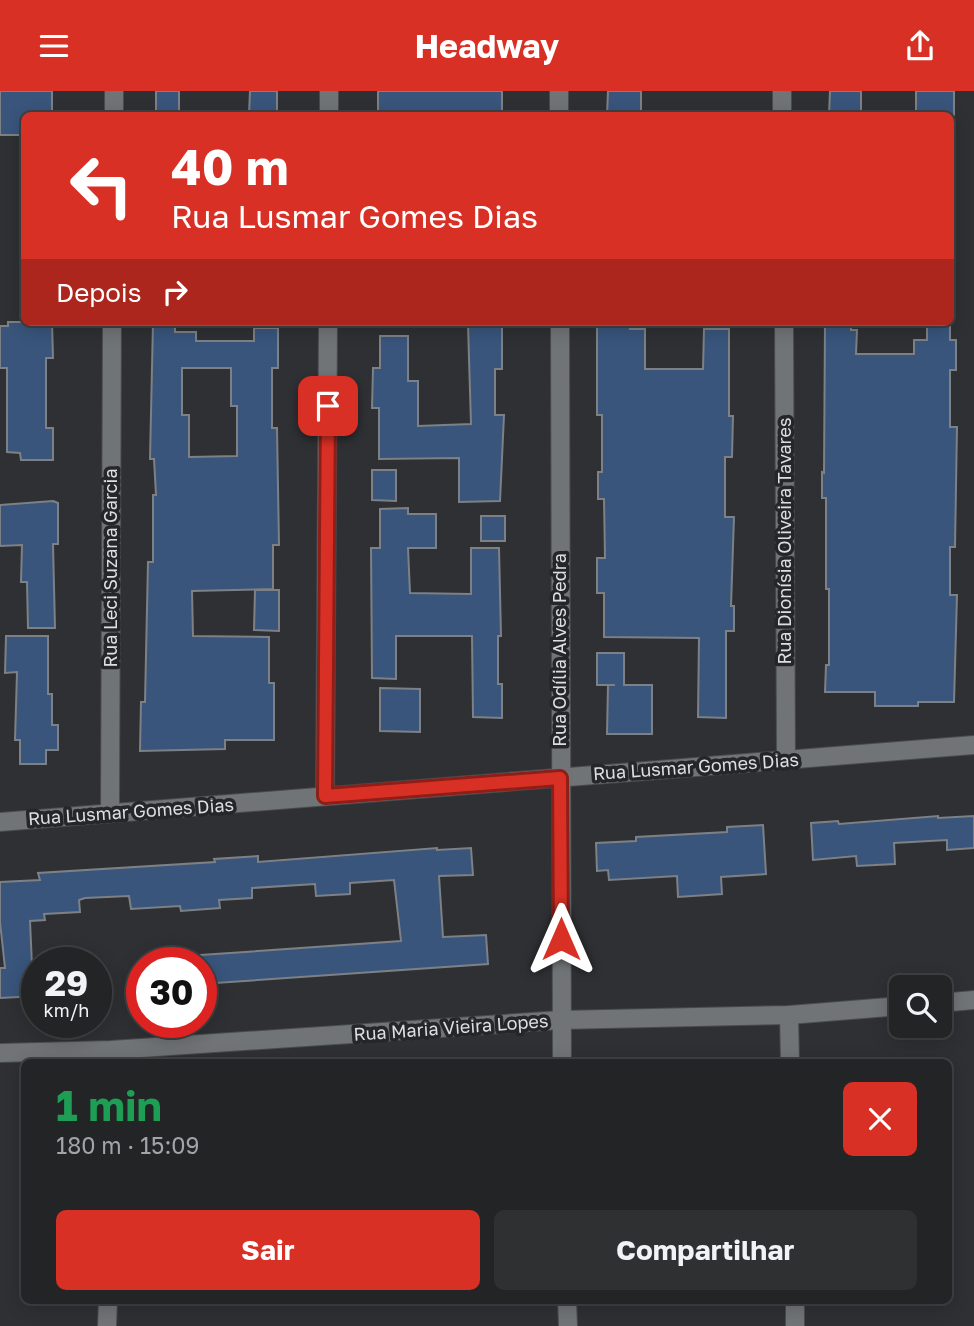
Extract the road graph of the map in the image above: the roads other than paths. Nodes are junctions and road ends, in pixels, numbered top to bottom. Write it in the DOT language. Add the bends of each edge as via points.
graph roads {
  1 [pos="114,91"];
  2 [pos="329,91"];
  3 [pos="559,91"];
  4 [pos="782,91"];
  5 [pos="114,112"];
  6 [pos="329,112"];
  7 [pos="559,112"];
  8 [pos="782,112"];
  9 [pos="112,326"];
  10 [pos="328,326"];
  11 [pos="560,326"];
  12 [pos="783,326"];
  13 [pos="974,745"];
  14 [pos="786,760"];
  15 [pos="560,778"];
  16 [pos="325,796"];
  17 [pos="110,813"];
  18 [pos="0,822"];
  19 [pos="974,1000"];
  20 [pos="952,1002"];
  21 [pos="889,1007"];
  22 [pos="789,1015"];
  23 [pos="561,1020"];
  24 [pos="0,1053"];
  25 [pos="111,1056"];
  26 [pos="562,1059"];
  27 [pos="790,1059"];
  28 [pos="108,1304"];
  29 [pos="567,1304"];
  30 [pos="795,1304"];
  31 [pos="107,1326"];
  32 [pos="568,1326"];
  33 [pos="795,1326"];
  1 -- 5 [label="street"];
  2 -- 6 [label="street"];
  3 -- 7 [label="street"];
  4 -- 8 [label="street"];
  9 -- 17 [label="street, Rua Leci Suzana Garcia"];
  10 -- 16 [label="street"];
  11 -- 15 [label="street, Rua Odília Alves Pedra"];
  12 -- 14 [label="street, Rua Dionísia Oliveira Tavares"];
  13 -- 14 [label="street, Rua Lusmar Gomes Dias"];
  14 -- 15 [label="street, Rua Lusmar Gomes Dias"];
  15 -- 16 [label="street, Rua Lusmar Gomes Dias"];
  15 -- 23 [label="street, Rua Odília Alves Pedra"];
  16 -- 17 [label="street, Rua Lusmar Gomes Dias"];
  17 -- 18 [label="street, Rua Lusmar Gomes Dias"];
  19 -- 20 [label="street"];
  21 -- 22 [label="street, Rua Maria Vieira Lopes"];
  22 -- 23 [label="street, Rua Maria Vieira Lopes"];
  22 -- 27 [label="street"];
  23 -- 25 [label="street, Rua Maria Vieira Lopes"];
  23 -- 26 [label="street, Rua Odília Alves Pedra"];
  24 -- 25 [label="street, Rua Maria Vieira Lopes"];
  28 -- 31 [label="street"];
  29 -- 32 [label="street"];
  30 -- 33 [label="street"];
}
